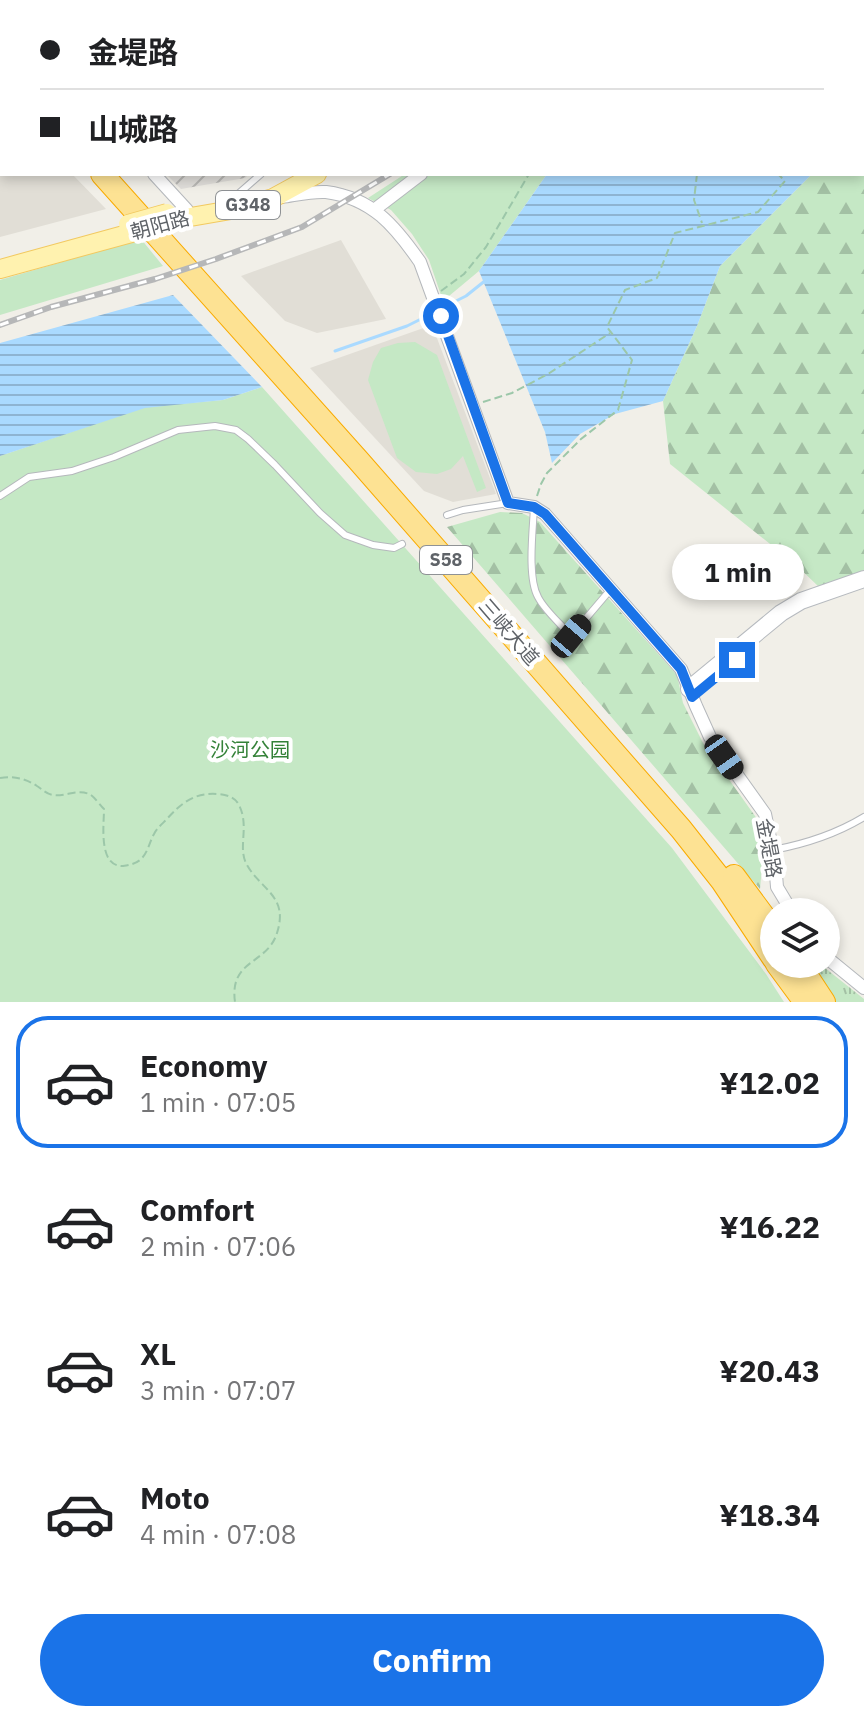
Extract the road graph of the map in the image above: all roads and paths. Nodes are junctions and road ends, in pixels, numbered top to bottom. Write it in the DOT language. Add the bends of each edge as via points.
graph roads {
  1 [pos="104,176"];
  2 [pos="121,176"];
  3 [pos="155,176"];
  4 [pos="259,176"];
  5 [pos="291,176"];
  6 [pos="313,176"];
  7 [pos="418,176"];
  8 [pos="528,176"];
  9 [pos="697,176"];
  10 [pos="780,176"];
  11 [pos="273,198"];
  12 [pos="230,201"];
  13 [pos="374,210"];
  14 [pos="176,214"];
  15 [pos="702,225"];
  16 [pos="131,228"];
  17 [pos="0,260"];
  18 [pos="0,269"];
  19 [pos="435,300"];
  20 [pos="611,333"];
  21 [pos="473,405"];
  22 [pos="0,496"];
  23 [pos="508,503"];
  24 [pos="534,507"];
  25 [pos="447,515"];
  26 [pos="402,544"];
  27 [pos="864,579"];
  28 [pos="864,588"];
  29 [pos="611,589"];
  30 [pos="690,693"];
  31 [pos="0,778"];
  32 [pos="864,817"];
  33 [pos="773,850"];
  34 [pos="784,898"];
  35 [pos="760,912"];
  36 [pos="760,938"];
  37 [pos="840,968"];
  38 [pos="788,978"];
  39 [pos="808,978"];
  40 [pos="864,988"];
  41 [pos="235,1002"];
  42 [pos="805,1002"];
  43 [pos="824,1002"];
  1 -- 36 [label="highway, 三峡大道 / S58" via="681,829"];
  2 -- 35 [label="highway, 三峡大道 / S58" via="657,783"];
  3 -- 14 [label="street"];
  4 -- 12 [label="lane"];
  5 -- 12 [label="main road, 朝阳路 / G348"];
  6 -- 11 [label="main road, 朝阳路 / G348"];
  7 -- 13 [label="street"];
  8 -- 19 [label="path" via="486,247"];
  9 -- 15 [label="path" via="694,200"];
  10 -- 15 [label="path" via="785,181 758,212"];
  11 -- 13 [label="street" via="323,192"];
  11 -- 14 [label="main road, 朝阳路 / G348" via="231,210"];
  12 -- 14 [label="main road, 朝阳路 / G348"];
  13 -- 19 [label="street" via="402,235"];
  14 -- 16 [label="main road, 朝阳路 / G348"];
  15 -- 20 [label="path" via="675,233 657,278 625,290 607,327"];
  16 -- 17 [label="main road, 朝阳路 / G348"];
  16 -- 18 [label="main road, 朝阳路 / G348"];
  19 -- 21 [label="street"];
  20 -- 21 [label="path" via="512,393"];
  20 -- 24 [label="path" via="632,360 618,410 547,473"];
  21 -- 23 [label="street"];
  22 -- 26 [label="lane" via="29,477 72,471 178,430 215,426 248,439 345,535 373,545"];
  23 -- 24 [label="street"];
  23 -- 25 [label="lane"];
  24 -- 29 [label="street, 金堤路"];
  24 -- 29 [label="lane" via="534,586 571,636"];
  27 -- 30 [label="street" via="781,613"];
  28 -- 30 [label="street" via="806,608 781,623"];
  29 -- 30 [label="street, 金堤路" via="681,669"];
  30 -- 33 [label="street, 金堤路" via="710,737 765,814"];
  31 -- 41 [label="path" via="20,778 55,796 91,795 104,809 105,851 118,866 140,861 155,832 180,804 212,794 237,800 245,819 243,854 275,895 279,916 268,948 235,981"];
  32 -- 33 [label="lane" via="801,845"];
  33 -- 34 [label="street, 金堤路" via="777,887"];
  37 -- 40 [label="street"];
  38 -- 42 [label="highway, 三峡大道 / S58"];
  39 -- 43 [label="highway"];
}
